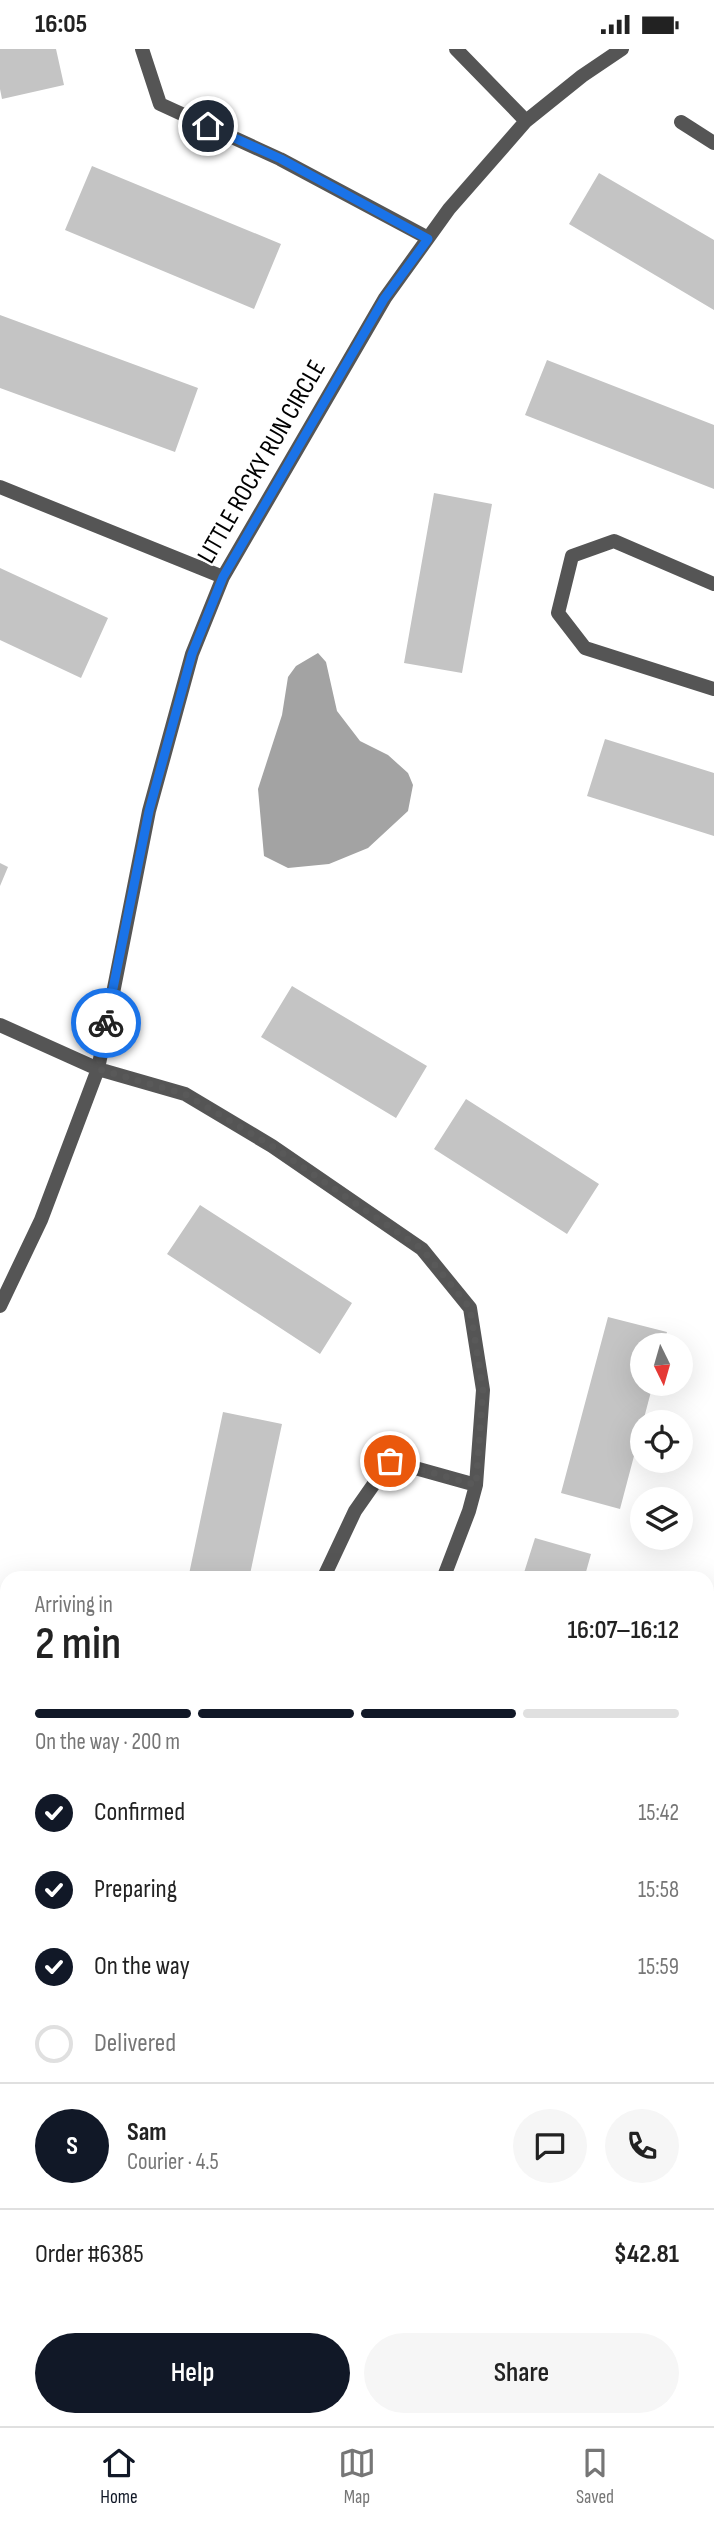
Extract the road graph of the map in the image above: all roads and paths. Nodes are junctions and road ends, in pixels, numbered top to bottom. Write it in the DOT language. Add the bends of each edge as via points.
graph roads {
  1 [pos="142,49"];
  2 [pos="456,49"];
  3 [pos="622,49"];
  4 [pos="526,121"];
  5 [pos="681,122"];
  6 [pos="714,143"];
  7 [pos="428,239"];
  8 [pos="0,487"];
  9 [pos="223,577"];
  10 [pos="714,584"];
  11 [pos="714,689"];
  12 [pos="0,1025"];
  13 [pos="98,1069"];
  14 [pos="0,1306"];
  15 [pos="476,1485"];
  16 [pos="327,1571"];
  17 [pos="446,1571"];
  1 -- 7 [label="street" via="160,104 281,159"];
  2 -- 4 [label="street"];
  3 -- 4 [label="street, LITTLE ROCKY RUN CIRCLE"];
  4 -- 7 [label="street, LITTLE ROCKY RUN CIRCLE"];
  5 -- 6 [label="street"];
  7 -- 9 [label="street, LITTLE ROCKY RUN CIRCLE" via="384,299"];
  8 -- 9 [label="street"];
  9 -- 13 [label="street, LITTLE ROCKY RUN CIRCLE" via="192,654 149,811"];
  10 -- 11 [label="street" via="614,541 572,556 558,613 585,648"];
  12 -- 13 [label="street"];
  13 -- 14 [label="street, LITTLE ROCKY RUN CIRCLE" via="41,1220"];
  13 -- 15 [label="street" via="185,1094 272,1146 422,1249 470,1308 483,1390"];
  15 -- 16 [label="street" via="390,1461 355,1511"];
  15 -- 17 [label="street"];
}
